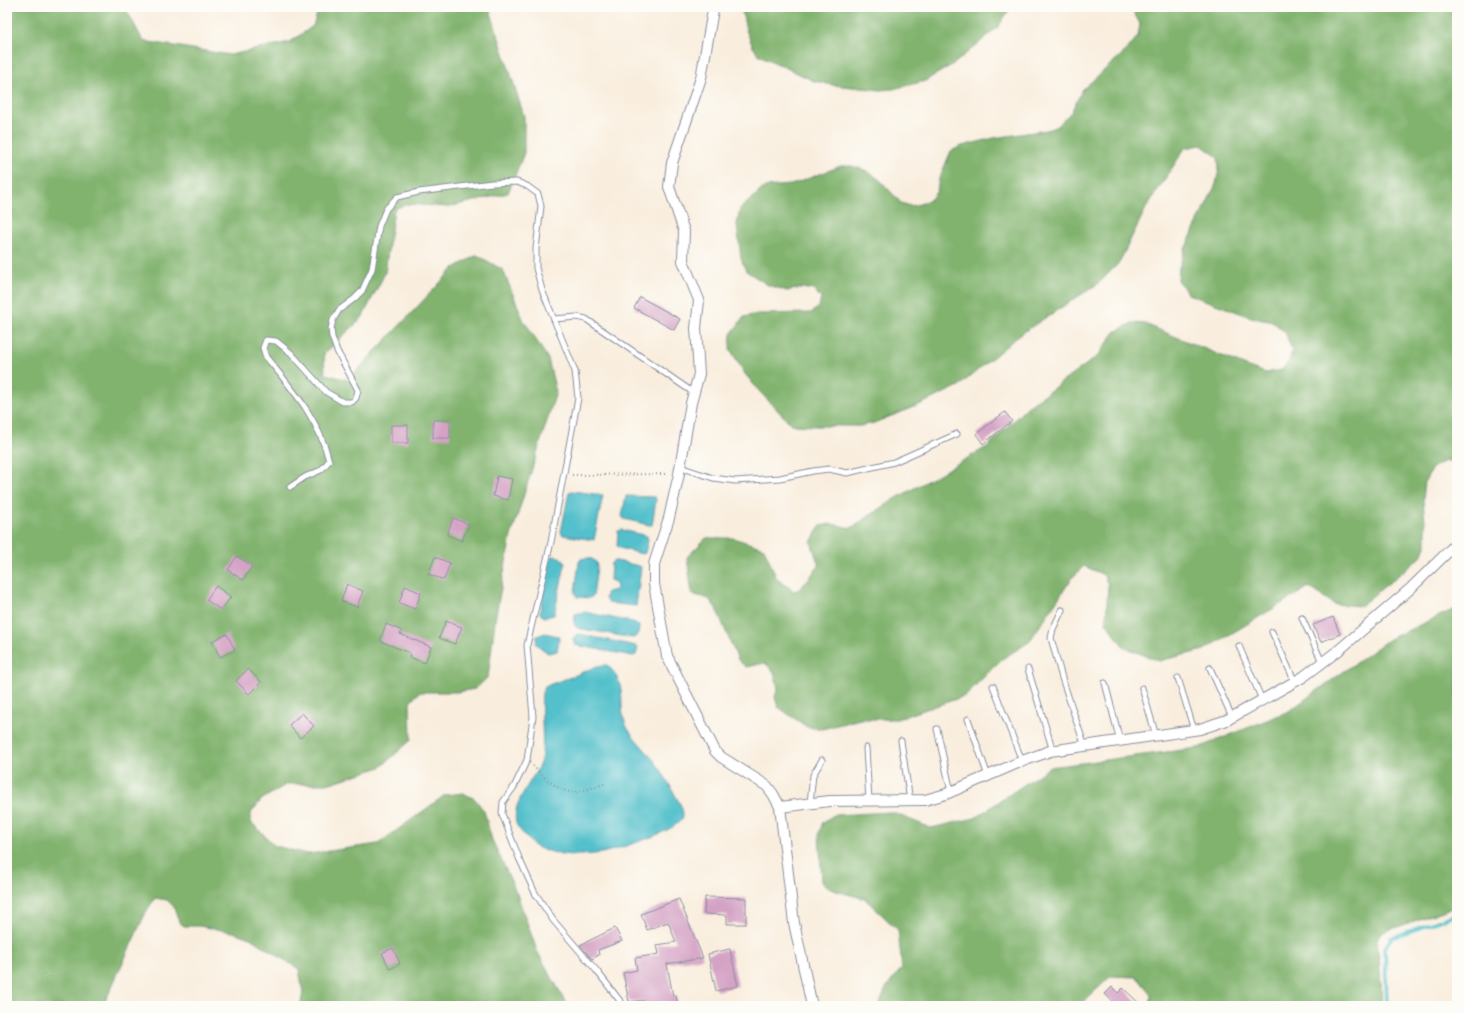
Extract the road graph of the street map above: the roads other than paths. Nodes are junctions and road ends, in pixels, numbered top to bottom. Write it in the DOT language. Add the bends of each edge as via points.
graph roads {
  1 [pos="712,7"];
  2 [pos="554,319"];
  3 [pos="694,394"];
  4 [pos="957,434"];
  5 [pos="680,471"];
  6 [pos="290,487"];
  7 [pos="1457,543"];
  8 [pos="1062,610"];
  9 [pos="1302,618"];
  10 [pos="1272,632"];
  11 [pos="1238,646"];
  12 [pos="1322,662"];
  13 [pos="1210,668"];
  14 [pos="1028,669"];
  15 [pos="1178,678"];
  16 [pos="1295,682"];
  17 [pos="1105,683"];
  18 [pos="993,686"];
  19 [pos="1142,688"];
  20 [pos="1262,700"];
  21 [pos="1232,717"];
  22 [pos="968,719"];
  23 [pos="937,729"];
  24 [pos="1194,730"];
  25 [pos="1156,736"];
  26 [pos="901,741"];
  27 [pos="1120,741"];
  28 [pos="1085,746"];
  29 [pos="866,748"];
  30 [pos="1053,750"];
  31 [pos="822,760"];
  32 [pos="1022,761"];
  33 [pos="988,776"];
  34 [pos="951,792"];
  35 [pos="869,801"];
  36 [pos="910,801"];
  37 [pos="810,803"];
  38 [pos="780,807"];
  39 [pos="624,1006"];
  40 [pos="812,1006"];
  1 -- 3 [label="street" via="701,78 672,163 670,187 684,230 683,261 699,300 696,328 699,374"];
  2 -- 3 [label="lane" via="577,317 586,320"];
  2 -- 6 [label="lane" via="536,268 541,206 538,194 517,182 419,192 397,198 386,209 379,226 372,269 362,291 339,310 333,320 332,337 358,390 356,398 352,402 343,402 326,392 291,353 276,341 266,340 262,348 266,357 313,418 329,461 321,470 305,476"];
  2 -- 39 [label="lane" via="575,371 578,398 551,542 527,645 533,717 527,760 514,787 503,802 502,814 535,893 553,920"];
  3 -- 5 [label="street"];
  4 -- 5 [label="lane" via="894,462 847,473 829,469 780,478 735,481"];
  5 -- 38 [label="street" via="669,518 654,564 654,584 667,656 715,751 767,786"];
  7 -- 12 [label="street" via="1410,589"];
  8 -- 28 [label="lane" via="1051,638"];
  9 -- 12 [label="lane"];
  10 -- 16 [label="lane"];
  11 -- 20 [label="lane"];
  12 -- 16 [label="street"];
  13 -- 21 [label="lane"];
  14 -- 30 [label="lane"];
  15 -- 24 [label="lane"];
  16 -- 20 [label="street"];
  17 -- 27 [label="lane"];
  18 -- 32 [label="lane"];
  19 -- 25 [label="lane"];
  20 -- 21 [label="street"];
  21 -- 24 [label="street"];
  22 -- 33 [label="lane"];
  23 -- 34 [label="lane"];
  24 -- 25 [label="street"];
  25 -- 27 [label="street"];
  26 -- 36 [label="lane"];
  27 -- 28 [label="street"];
  28 -- 30 [label="street"];
  29 -- 35 [label="lane"];
  30 -- 32 [label="street"];
  31 -- 37 [label="lane" via="813,775"];
  32 -- 33 [label="street"];
  33 -- 34 [label="street"];
  34 -- 36 [label="street" via="924,800"];
  35 -- 36 [label="street"];
  35 -- 37 [label="street"];
  37 -- 38 [label="street"];
  38 -- 40 [label="street" via="794,923"];
}
